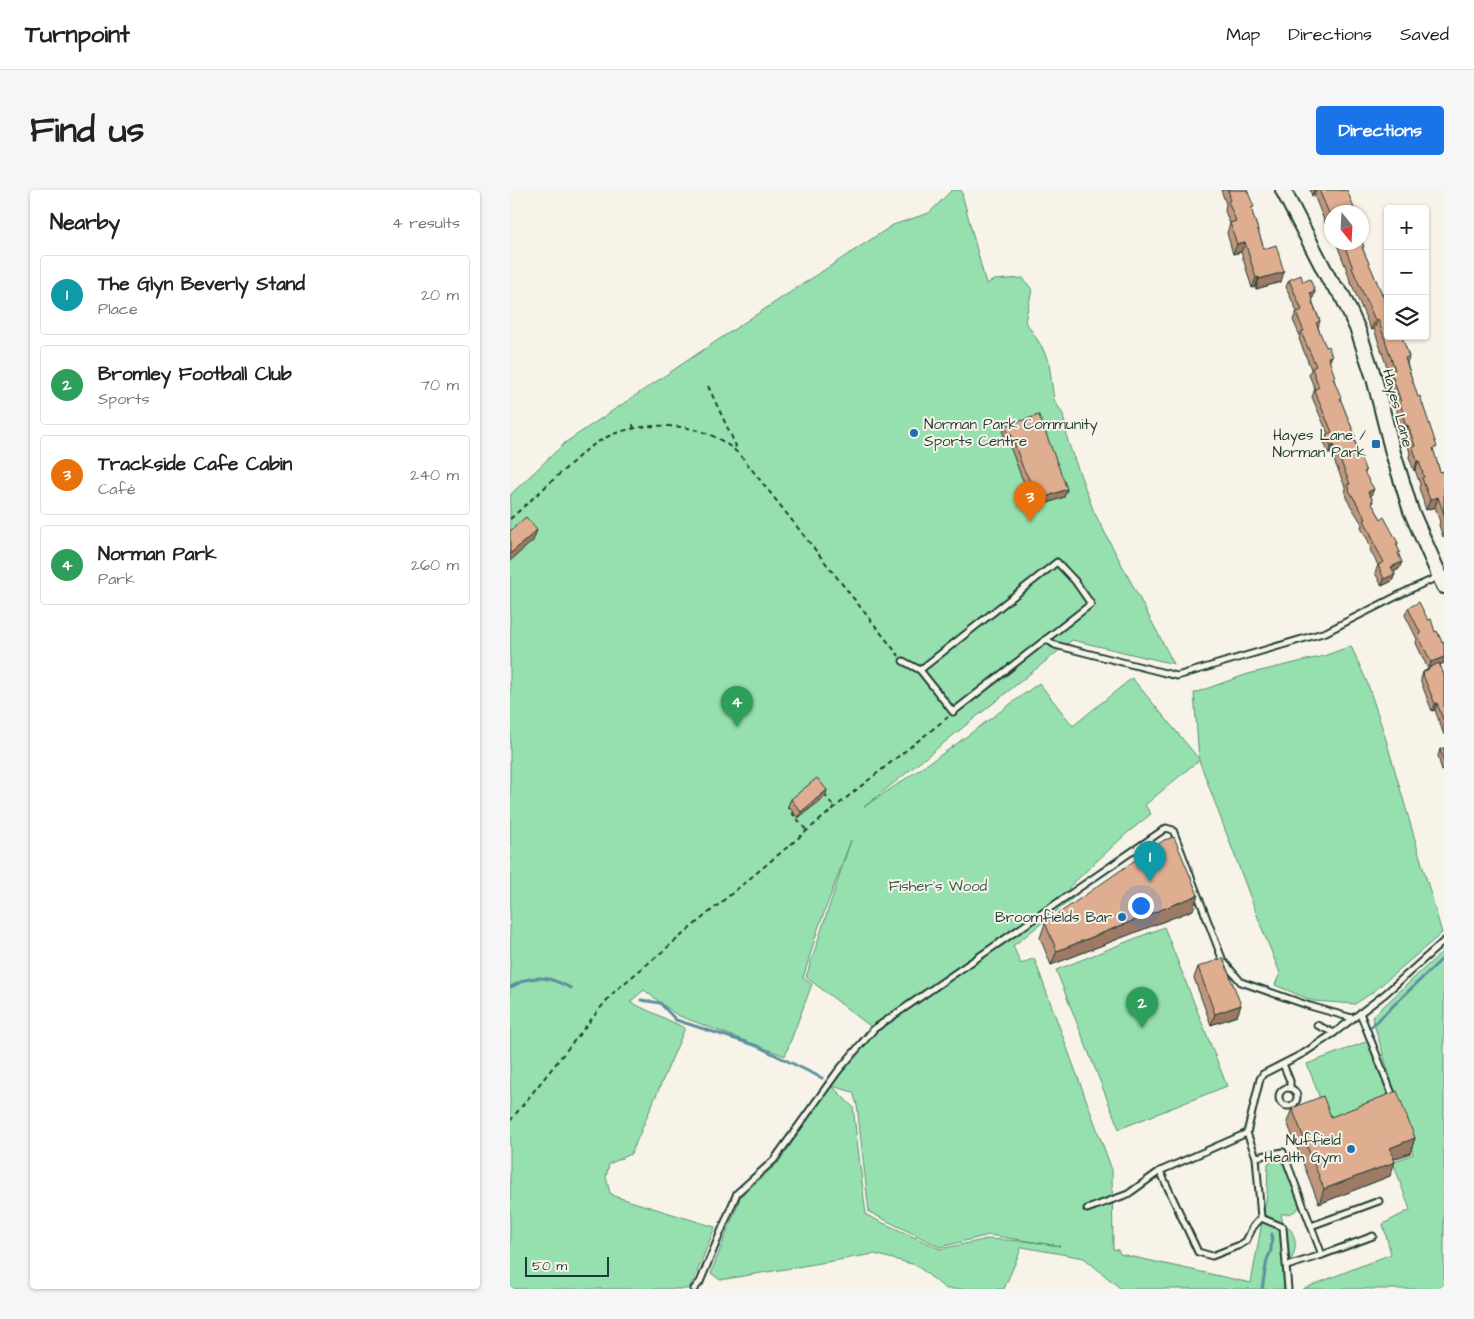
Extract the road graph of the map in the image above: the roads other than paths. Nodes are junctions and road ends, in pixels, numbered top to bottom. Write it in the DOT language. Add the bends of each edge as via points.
graph roads {
  1 [pos="1283,190"];
  2 [pos="1442,581"];
  3 [pos="1046,639"];
  4 [pos="903,661"];
  5 [pos="920,670"];
  6 [pos="1444,941"];
  7 [pos="1360,1013"];
  8 [pos="1352,1018"];
  9 [pos="1317,1025"];
  10 [pos="1334,1033"];
  11 [pos="1283,1064"];
  12 [pos="1290,1088"];
  13 [pos="1396,1105"];
  14 [pos="1246,1133"];
  15 [pos="1256,1157"];
  16 [pos="1160,1171"];
  17 [pos="1379,1201"];
  18 [pos="1087,1209"];
  19 [pos="1261,1218"];
  20 [pos="1311,1226"];
  21 [pos="1373,1236"];
  22 [pos="1322,1255"];
  23 [pos="1287,1266"];
  24 [pos="694,1289"];
  25 [pos="1288,1289"];
  1 -- 2 [label="main road, Hayes Lane" via="1358,330 1411,511"];
  2 -- 3 [label="lane" via="1411,589 1326,632 1177,676 1055,645"];
  3 -- 5 [label="lane" via="953,712"];
  3 -- 5 [label="lane" via="1091,604 1057,562"];
  4 -- 5 [label="lane"];
  6 -- 7 [label="lane"];
  7 -- 8 [label="lane"];
  7 -- 13 [label="lane"];
  8 -- 10 [label="lane"];
  8 -- 24 [label="lane" via="1241,982 1223,962 1173,830 1166,828 874,1029 838,1071 774,1160 737,1193 700,1282"];
  9 -- 10 [label="lane"];
  10 -- 11 [label="lane"];
  11 -- 12 [label="lane"];
  11 -- 14 [label="lane" via="1263,1074 1260,1079"];
  14 -- 15 [label="lane"];
  14 -- 16 [label="lane"];
  15 -- 19 [label="lane"];
  15 -- 20 [label="lane" via="1283,1152"];
  16 -- 18 [label="lane" via="1128,1194"];
  16 -- 19 [label="lane" via="1198,1252 1212,1256 1240,1245"];
  17 -- 20 [label="lane"];
  19 -- 23 [label="lane" via="1283,1227"];
  20 -- 22 [label="lane"];
  21 -- 22 [label="lane"];
  22 -- 23 [label="lane"];
  23 -- 25 [label="lane"];
}
